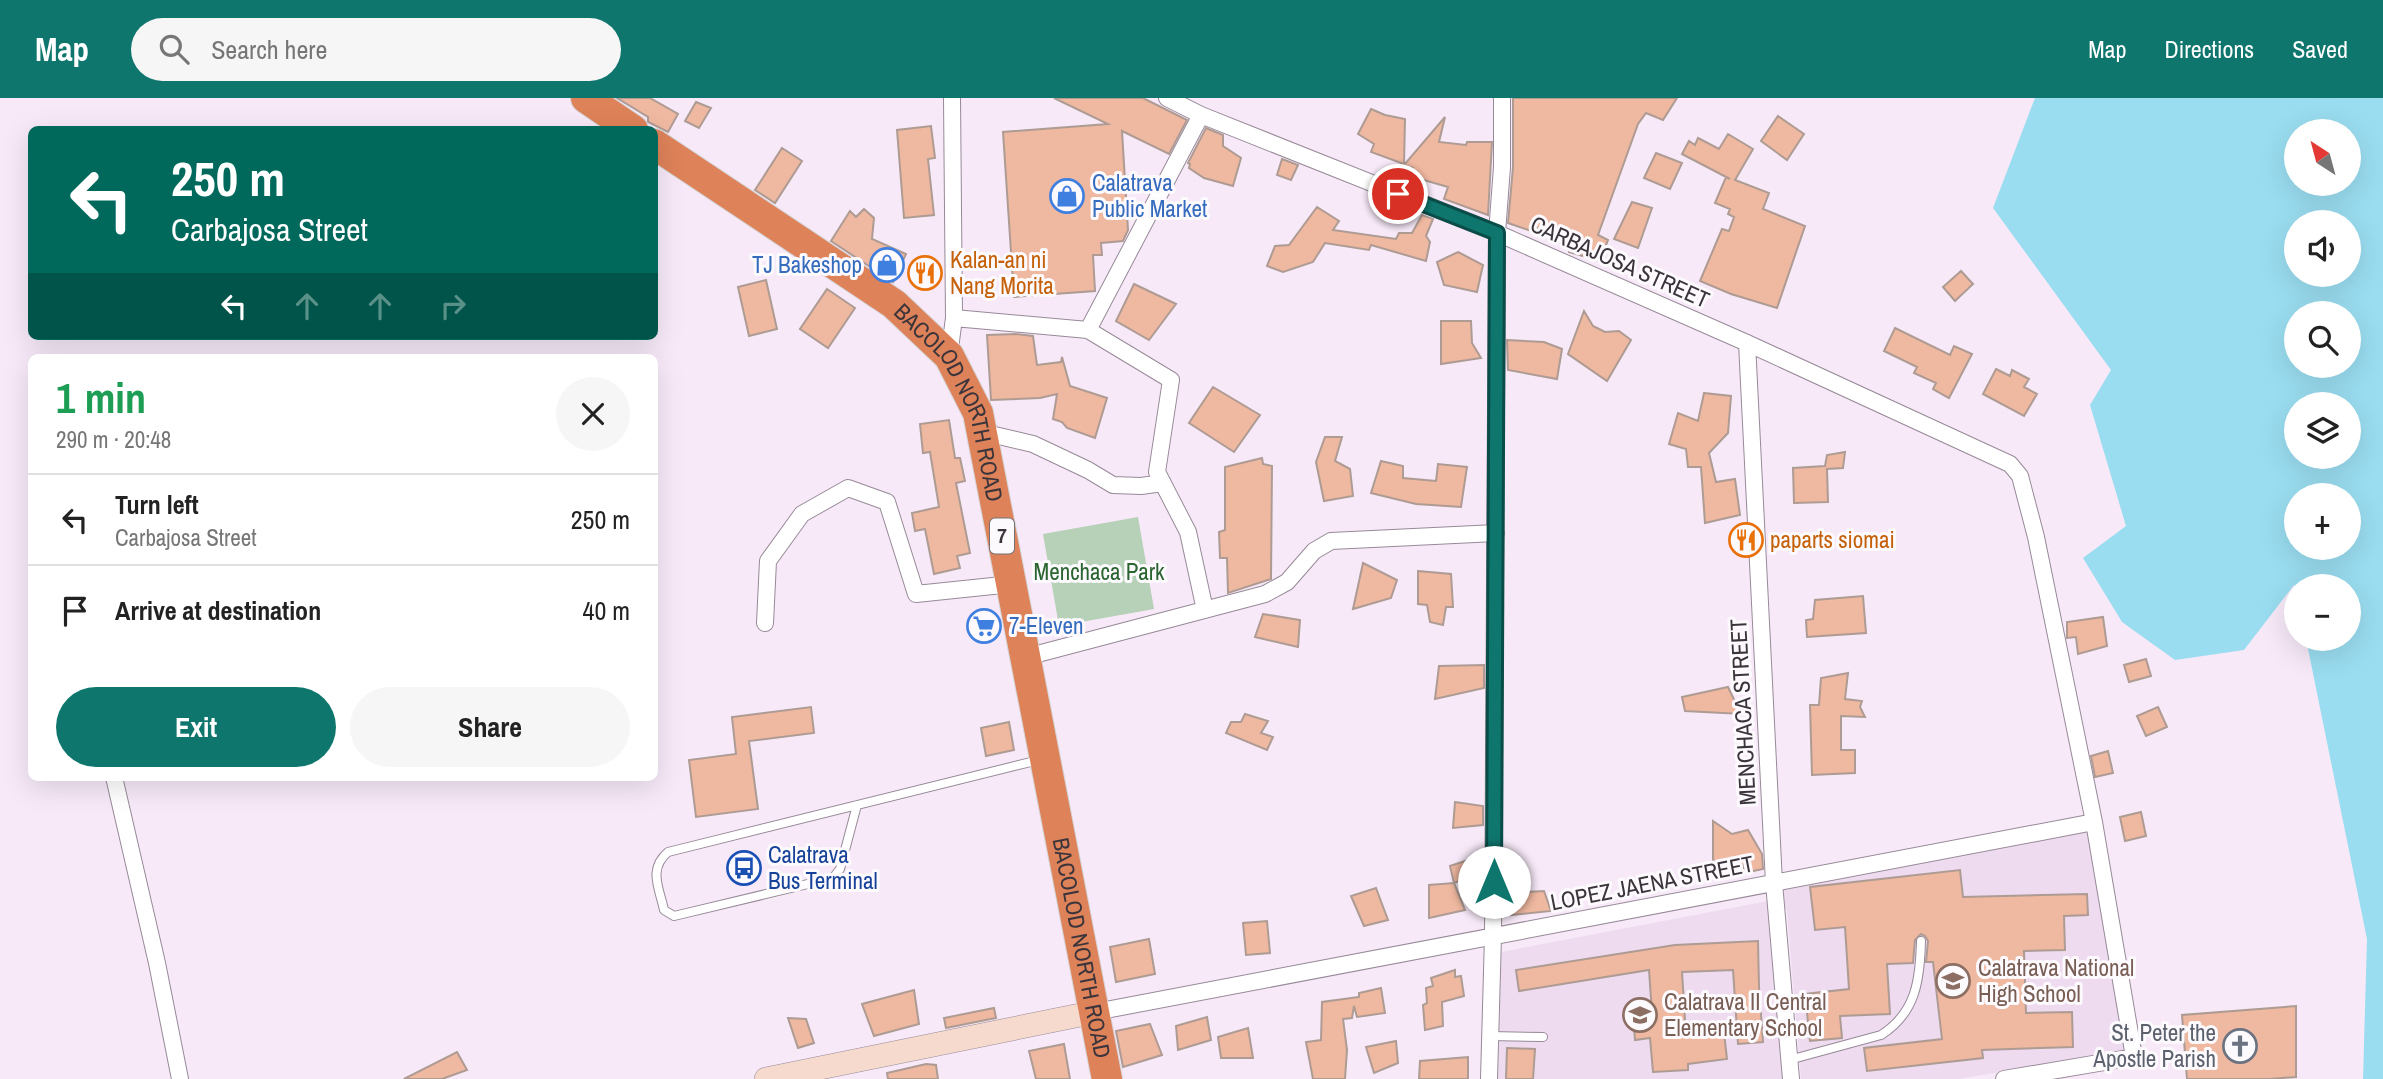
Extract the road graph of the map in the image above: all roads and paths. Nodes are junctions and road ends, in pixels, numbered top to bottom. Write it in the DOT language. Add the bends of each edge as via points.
graph roads {
  1 [pos="586,98"];
  2 [pos="952,98"];
  3 [pos="1167,98"];
  4 [pos="1502,98"];
  5 [pos="1201,115"];
  6 [pos="627,126"];
  7 [pos="658,147"];
  8 [pos="1497,233"];
  9 [pos="954,318"];
  10 [pos="1088,330"];
  11 [pos="1747,343"];
  12 [pos="949,356"];
  13 [pos="982,432"];
  14 [pos="1163,483"];
  15 [pos="1496,533"];
  16 [pos="1012,584"];
  17 [pos="1205,610"];
  18 [pos="765,622"];
  19 [pos="1026,657"];
  20 [pos="1046,758"];
  21 [pos="115,781"];
  22 [pos="857,805"];
  23 [pos="2094,822"];
  24 [pos="1774,883"];
  25 [pos="1493,936"];
  26 [pos="1921,941"];
  27 [pos="1095,1012"];
  28 [pos="1490,1036"];
  29 [pos="1543,1037"];
  30 [pos="1789,1060"];
  31 [pos="180,1079"];
  32 [pos="766,1079"];
  33 [pos="1107,1079"];
  34 [pos="1489,1079"];
  35 [pos="1791,1079"];
  36 [pos="2004,1079"];
  1 -- 6 [label="highway"];
  2 -- 9 [label="street"];
  3 -- 5 [label="street, CARBAJOSA STREET"];
  4 -- 8 [label="street"];
  5 -- 8 [label="street, CARBAJOSA STREET"];
  5 -- 10 [label="street"];
  7 -- 12 [label="highway, BACOLOD NORTH ROAD / 7" via="894,303"];
  8 -- 11 [label="street, CARBAJOSA STREET"];
  8 -- 15 [label="street"];
  9 -- 10 [label="street"];
  9 -- 12 [label="street"];
  10 -- 14 [label="street" via="1171,380 1157,472"];
  11 -- 23 [label="street, CARBAJOSA STREET" via="2010,464 2020,476"];
  11 -- 24 [label="street, MENCHACA STREET"];
  12 -- 13 [label="highway, BACOLOD NORTH ROAD / 7" via="978,413"];
  13 -- 14 [label="street" via="1033,444 1114,485"];
  13 -- 16 [label="highway, BACOLOD NORTH ROAD / 7"];
  14 -- 17 [label="street" via="1188,532"];
  15 -- 17 [label="street" via="1331,541 1314,551 1287,582 1265,594"];
  15 -- 25 [label="street"];
  16 -- 18 [label="street" via="916,594 887,502 848,488 802,514 768,561"];
  16 -- 19 [label="highway, BACOLOD NORTH ROAD / 7"];
  17 -- 19 [label="street"];
  19 -- 20 [label="highway, BACOLOD NORTH ROAD / 7"];
  20 -- 22 [label="lane"];
  20 -- 27 [label="highway, BACOLOD NORTH ROAD / 7"];
  21 -- 31 [label="street"];
  22 -- 22 [label="lane" via="668,852 656,870 664,910 674,916 833,878 840,869"];
  23 -- 24 [label="street, LOPEZ JAENA STREET"];
  23 -- 36 [label="street" via="2134,1056"];
  24 -- 25 [label="street, LOPEZ JAENA STREET"];
  24 -- 30 [label="street, MENCHACA STREET"];
  25 -- 27 [label="street, LOPEZ JAENA STREET"];
  25 -- 28 [label="street"];
  26 -- 30 [label="lane" via="1920,975 1904,1016 1892,1028"];
  27 -- 32 [label="main road"];
  27 -- 33 [label="highway, BACOLOD NORTH ROAD / 7"];
  28 -- 29 [label="lane"];
  28 -- 34 [label="street"];
  30 -- 35 [label="street, MENCHACA STREET"];
}
